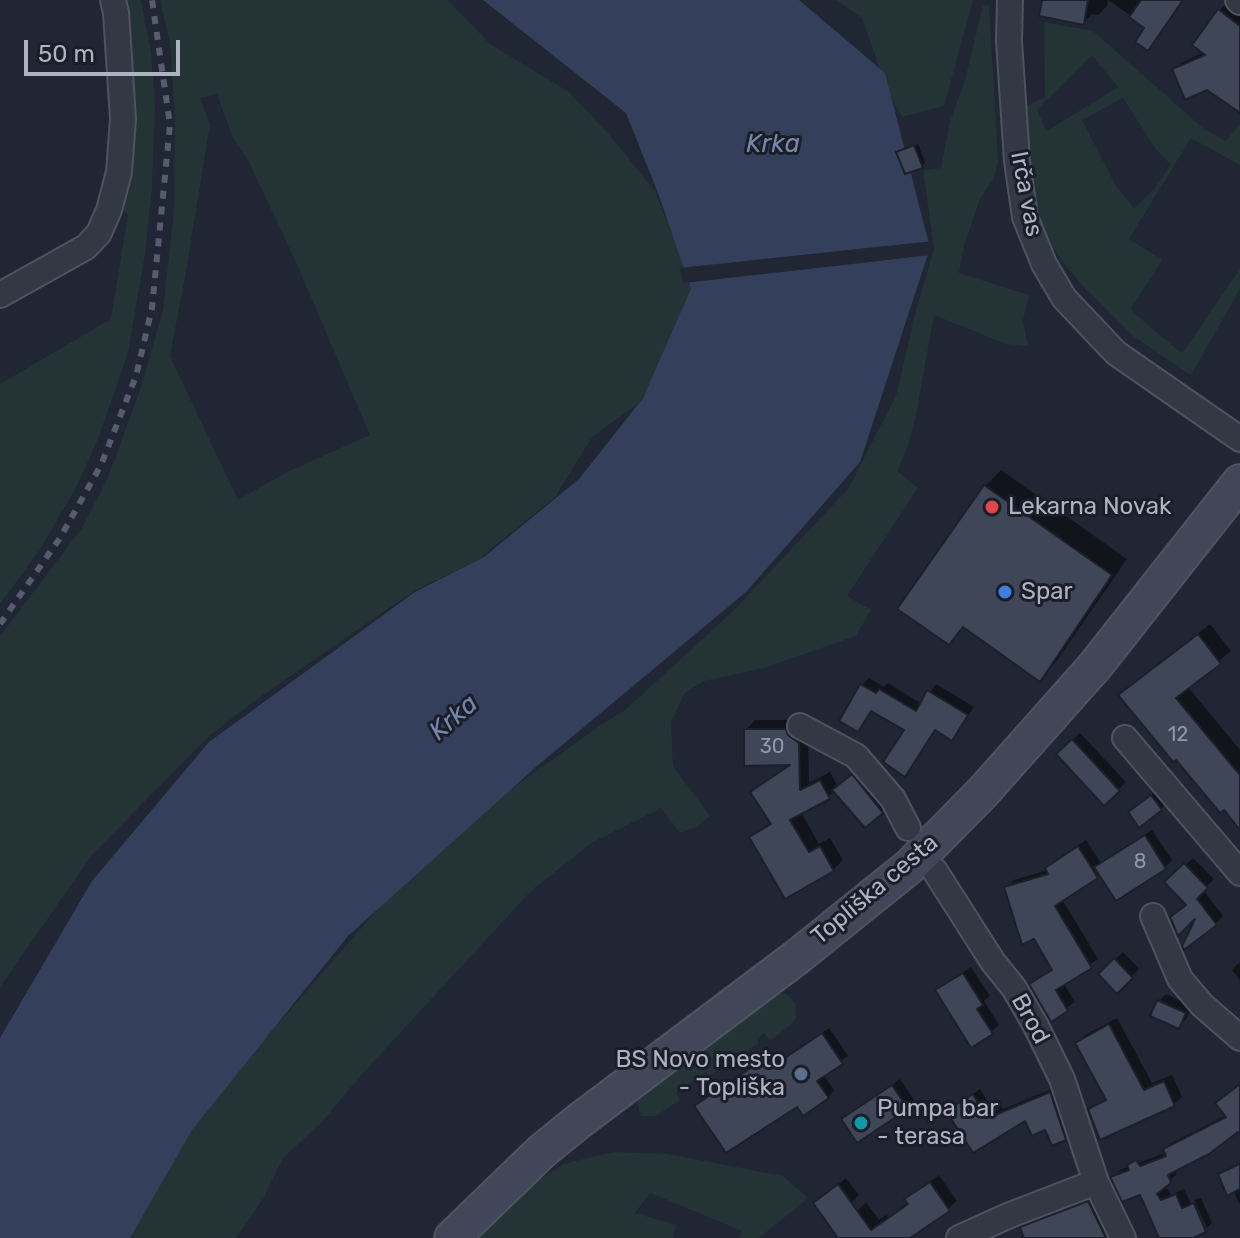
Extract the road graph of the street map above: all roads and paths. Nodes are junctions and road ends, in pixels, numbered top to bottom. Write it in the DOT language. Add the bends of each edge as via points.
graph roads {
  1 [pos="113,0"];
  2 [pos="1010,0"];
  3 [pos="0,295"];
  4 [pos="1240,439"];
  5 [pos="1240,482"];
  6 [pos="800,726"];
  7 [pos="1125,738"];
  8 [pos="908,828"];
  9 [pos="935,871"];
  10 [pos="1240,873"];
  11 [pos="1153,916"];
  12 [pos="1240,1038"];
  13 [pos="1096,1182"];
  14 [pos="452,1238"];
  15 [pos="959,1238"];
  16 [pos="1123,1238"];
  1 -- 3 [label="street" via="123,119 119,172 109,210 86,247"];
  2 -- 4 [label="street, Irča vas" via="1017,161 1025,217 1044,264 1064,298 1116,353"];
  5 -- 14 [label="main road, Topliška cesta" via="1095,666 910,866 542,1151"];
  6 -- 8 [label="street" via="856,756 893,799"];
  7 -- 10 [label="street"];
  9 -- 13 [label="street, Brod" via="1036,1026 1062,1079"];
  11 -- 12 [label="street" via="1180,979"];
  13 -- 15 [label="street"];
  13 -- 16 [label="street, Brod"];
}
